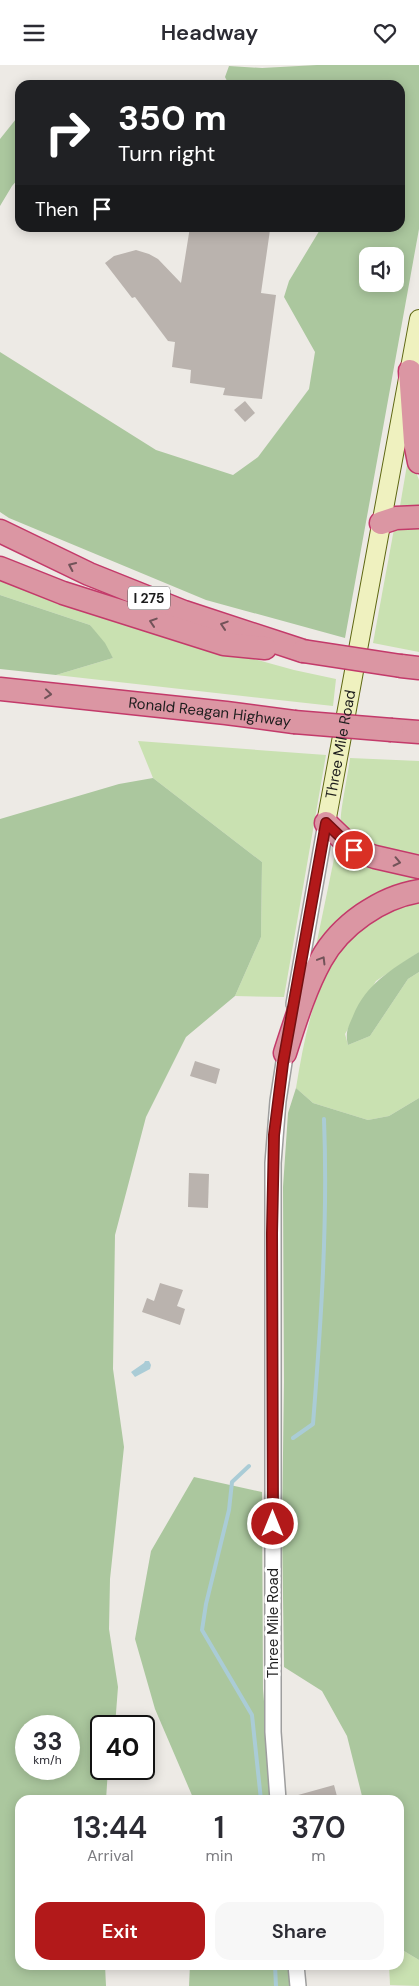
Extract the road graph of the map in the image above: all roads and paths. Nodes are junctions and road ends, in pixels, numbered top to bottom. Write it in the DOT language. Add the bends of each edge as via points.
graph roads {
  1 [pos="419,319"];
  2 [pos="410,371"];
  3 [pos="419,462"];
  4 [pos="419,517"];
  5 [pos="381,523"];
  6 [pos="0,531"];
  7 [pos="0,568"];
  8 [pos="303,651"];
  9 [pos="410,667"];
  10 [pos="0,689"];
  11 [pos="419,732"];
  12 [pos="326,823"];
  13 [pos="419,867"];
  14 [pos="419,891"];
  15 [pos="285,1053"];
  16 [pos="278,1795"];
  17 [pos="296,1970"];
  18 [pos="298,1986"];
  1 -- 2 [label="main road, Three Mile Road"];
  2 -- 3 [label="highway"];
  2 -- 5 [label="main road, Three Mile Road"];
  4 -- 5 [label="highway"];
  5 -- 12 [label="main road, Three Mile Road"];
  8 -- 6 [label="highway, I 275, one-way" via="184,612 89,574"];
  8 -- 7 [label="highway, one-way" via="224,644 63,593"];
  8 -- 9 [label="highway, I 275, bridge"];
  10 -- 11 [label="highway, Ronald Reagan Highway, one-way, bridge" via="294,722"];
  12 -- 13 [label="highway, one-way" via="354,850"];
  12 -- 15 [label="street, Three Mile Road"];
  15 -- 14 [label="highway, one-way" via="312,979 322,958 339,937 359,917 403,893"];
  15 -- 16 [label="street, Three Mile Road" via="273,1163 274,1732"];
  17 -- 18 [label="street"];
}
